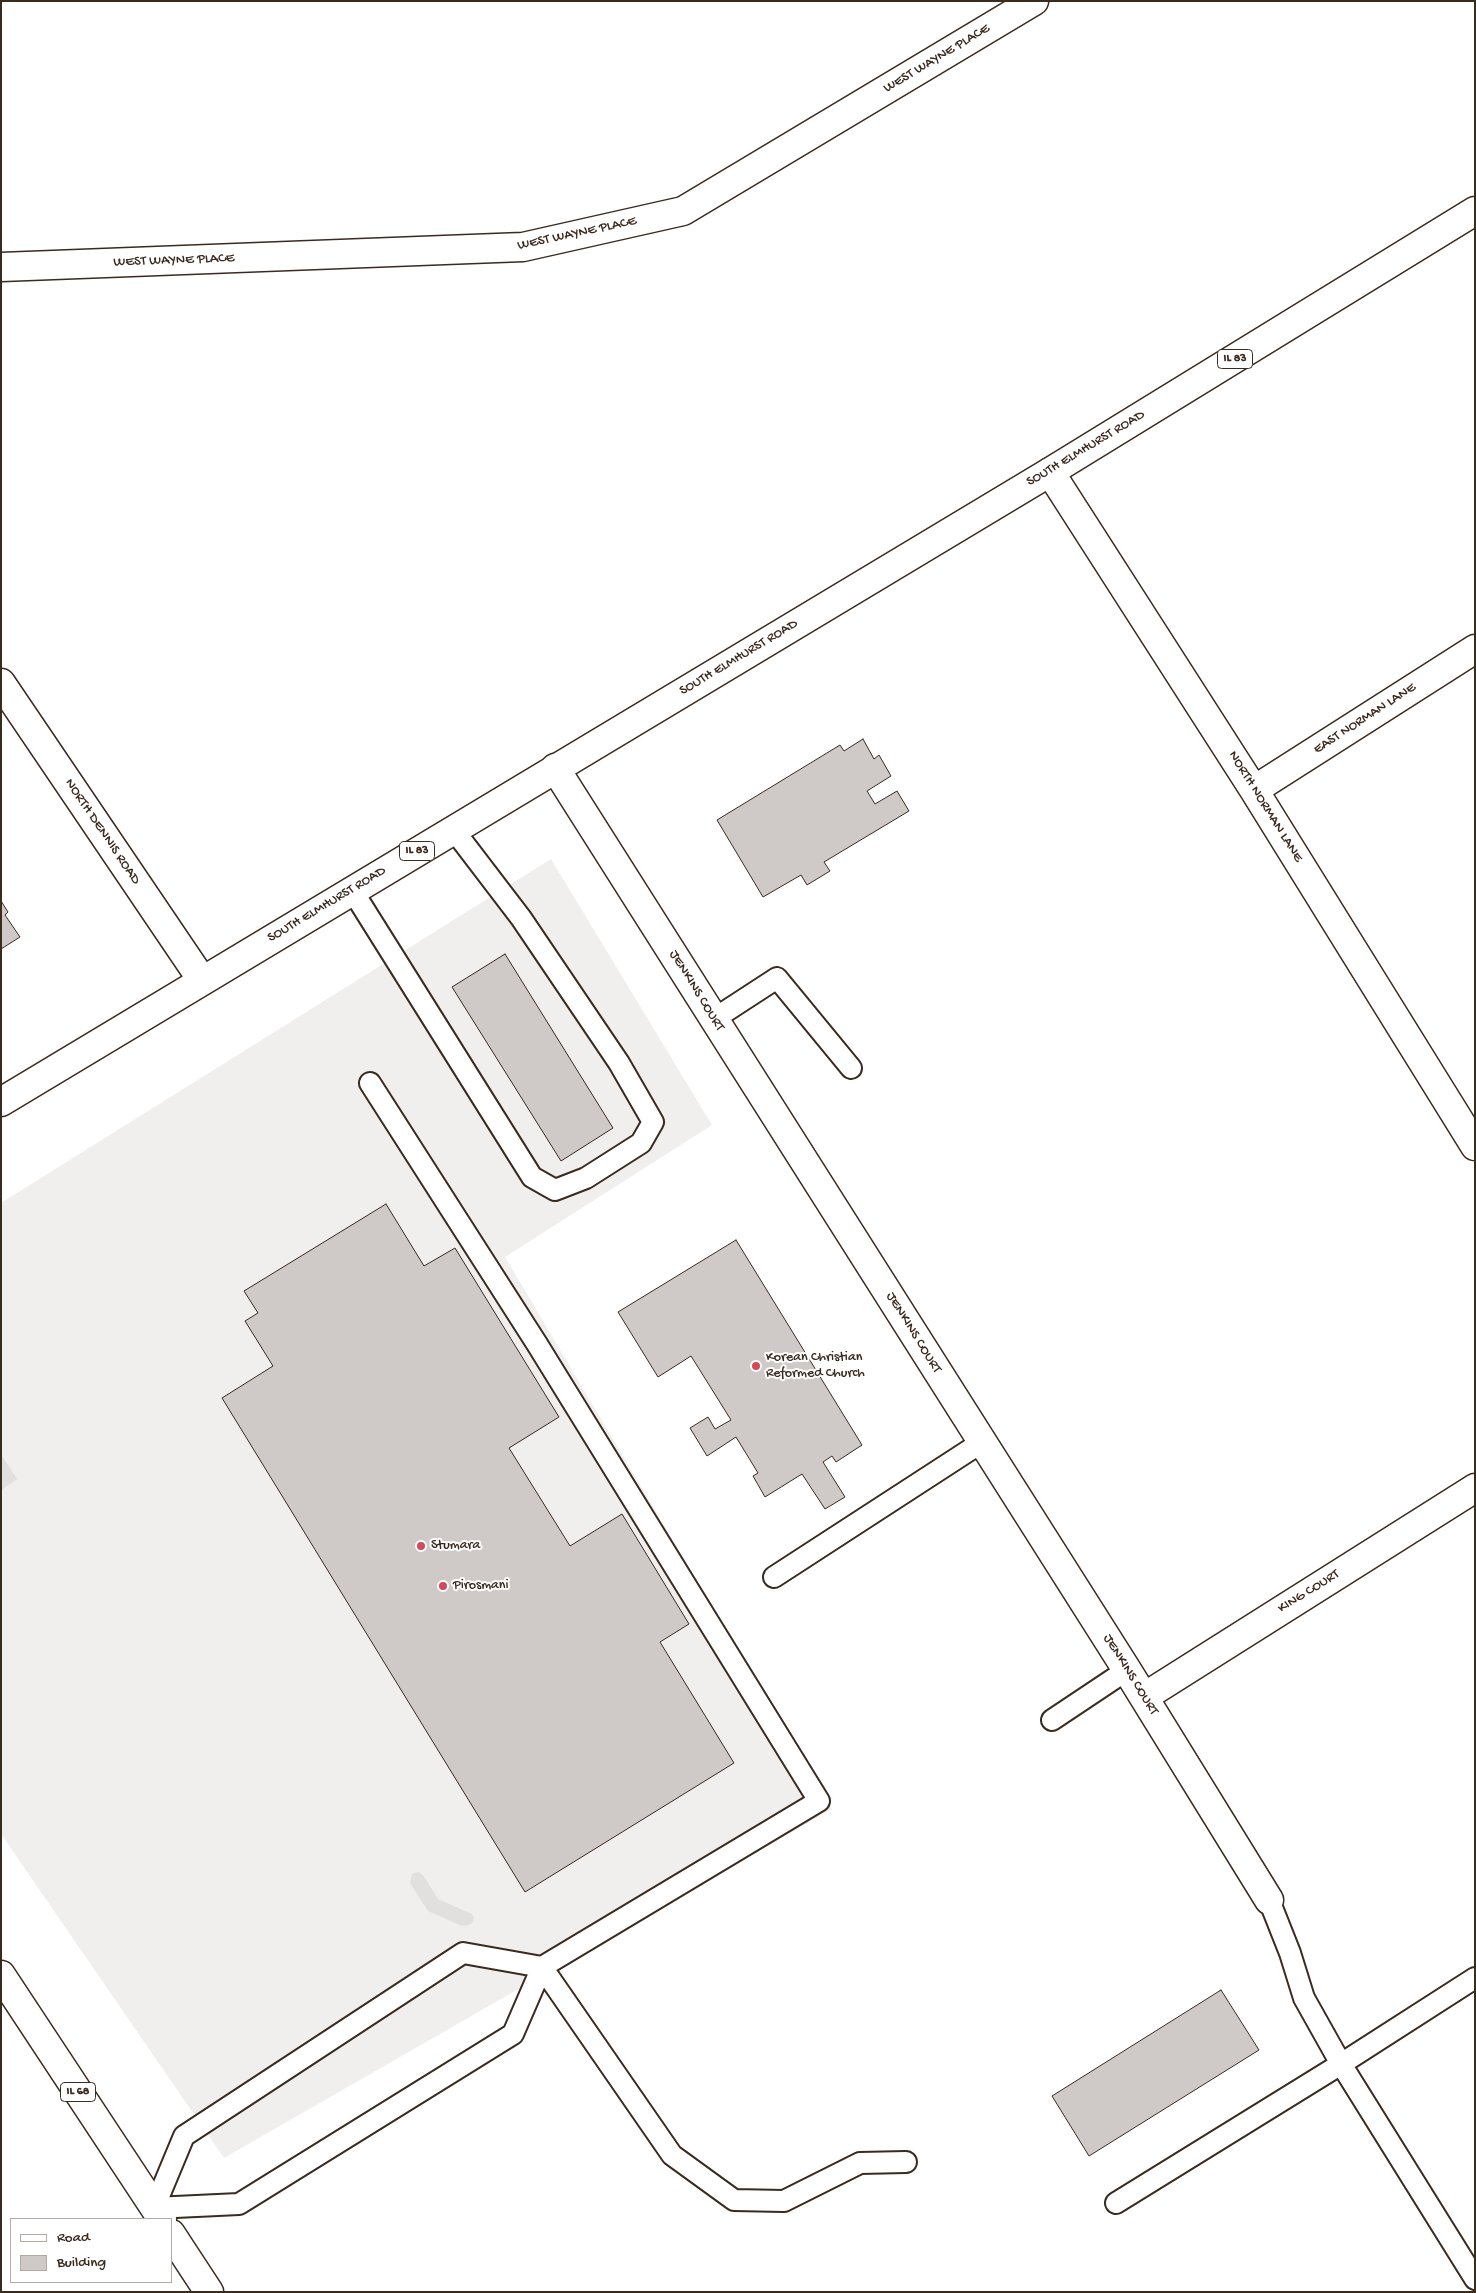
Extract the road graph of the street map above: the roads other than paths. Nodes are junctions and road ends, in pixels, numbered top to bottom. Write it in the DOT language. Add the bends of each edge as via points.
graph roads {
  1 [pos="1034,1"];
  2 [pos="1475,211"];
  3 [pos="1,267"];
  4 [pos="1050,472"];
  5 [pos="1475,649"];
  6 [pos="1,683"];
  7 [pos="555,768"];
  8 [pos="1254,790"];
  9 [pos="453,829"];
  10 [pos="352,890"];
  11 [pos="202,980"];
  12 [pos="714,1018"];
  13 [pos="852,1068"];
  14 [pos="370,1083"];
  15 [pos="1,1102"];
  16 [pos="1475,1146"];
  17 [pos="982,1442"];
  18 [pos="1475,1488"];
  19 [pos="774,1577"];
  20 [pos="1127,1670"];
  21 [pos="1144,1697"];
  22 [pos="1052,1720"];
  23 [pos="1269,1900"];
  24 [pos="542,1966"];
  25 [pos="1,1976"];
  26 [pos="1475,1978"];
  27 [pos="1341,2064"];
  28 [pos="906,2162"];
  29 [pos="1116,2203"];
  30 [pos="158,2214"];
  31 [pos="172,2236"];
  32 [pos="1475,2279"];
  33 [pos="209,2292"];
  1 -- 3 [label="street, WEST WAYNE PLACE" via="683,211 523,247"];
  2 -- 4 [label="street, SOUTH ELMHURST ROAD / IL 83"];
  4 -- 7 [label="street, SOUTH ELMHURST ROAD / IL 83"];
  4 -- 8 [label="street, NORTH NORMAN LANE"];
  5 -- 8 [label="street, EAST NORMAN LANE"];
  6 -- 11 [label="street, NORTH DENNIS ROAD"];
  7 -- 9 [label="street, SOUTH ELMHURST ROAD / IL 83"];
  7 -- 12 [label="street, JENKINS COURT"];
  8 -- 16 [label="street, NORTH NORMAN LANE"];
  9 -- 10 [label="street, SOUTH ELMHURST ROAD / IL 83"];
  9 -- 10 [label="lane" via="527,926 619,1063 653,1122 641,1143 586,1178 555,1190 532,1177"];
  10 -- 11 [label="street, SOUTH ELMHURST ROAD / IL 83"];
  11 -- 15 [label="street, SOUTH ELMHURST ROAD / IL 83"];
  12 -- 13 [label="lane" via="777,978"];
  12 -- 17 [label="street, JENKINS COURT"];
  14 -- 24 [label="lane" via="547,1361 819,1801"];
  17 -- 19 [label="lane"];
  17 -- 20 [label="street, JENKINS COURT"];
  18 -- 21 [label="street, KING COURT"];
  20 -- 21 [label="street, JENKINS COURT"];
  20 -- 22 [label="lane"];
  21 -- 23 [label="street, JENKINS COURT"];
  23 -- 27 [label="lane" via="1304,1998"];
  24 -- 28 [label="lane" via="672,2155 734,2200 784,2201 860,2163"];
  24 -- 30 [label="lane" via="513,2034 238,2204"];
  24 -- 30 [label="lane" via="463,1954 184,2136"];
  25 -- 30 [label="street, IL 68"];
  26 -- 27 [label="lane"];
  27 -- 29 [label="lane"];
  27 -- 32 [label="lane"];
  31 -- 33 [label="street"];
}
